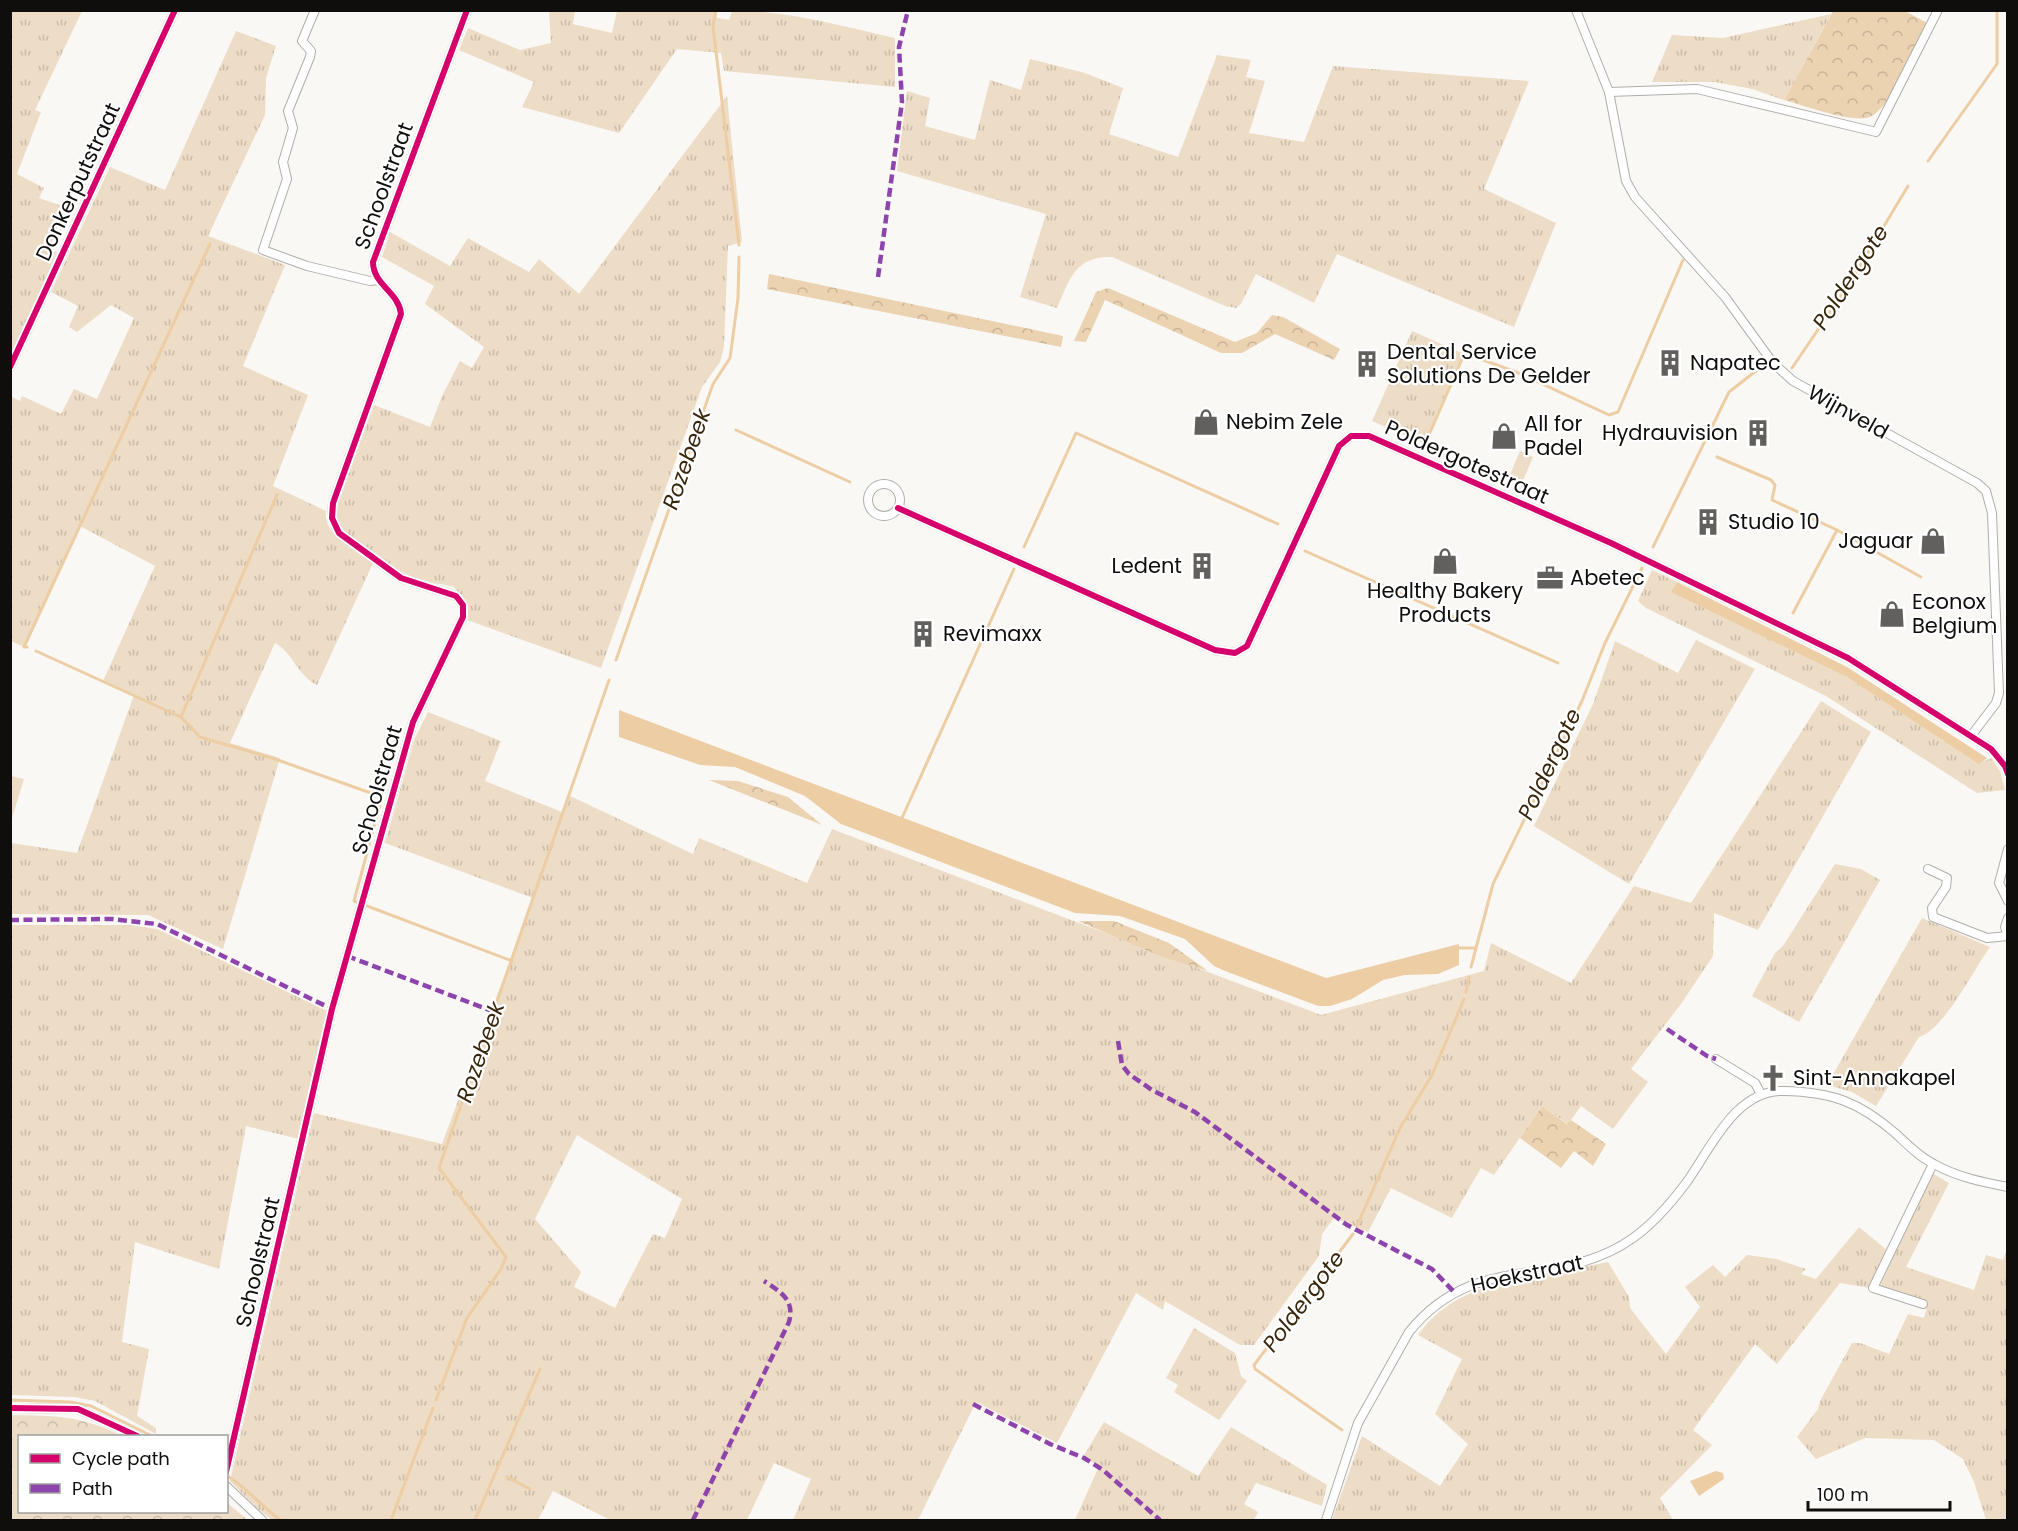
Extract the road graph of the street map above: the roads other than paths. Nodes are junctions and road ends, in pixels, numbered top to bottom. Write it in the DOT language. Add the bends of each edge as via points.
graph roads {
  1 [pos="175,10"];
  2 [pos="315,10"];
  3 [pos="466,10"];
  4 [pos="1576,10"];
  5 [pos="1938,10"];
  6 [pos="1609,92"];
  7 [pos="379,280"];
  8 [pos="10,367"];
  9 [pos="898,508"];
  10 [pos="1971,736"];
  11 [pos="2007,774"];
  12 [pos="2007,849"];
  13 [pos="1928,869"];
  14 [pos="2007,901"];
  15 [pos="2007,918"];
  16 [pos="2007,936"];
  17 [pos="1716,1059"];
  18 [pos="1761,1094"];
  19 [pos="1933,1164"];
  20 [pos="2007,1187"];
  21 [pos="1923,1305"];
  22 [pos="10,1408"];
  23 [pos="132,1435"];
  24 [pos="228,1463"];
  25 [pos="228,1488"];
  26 [pos="262,1521"];
  27 [pos="1326,1521"];
  1 -- 8 [label="street, Donkerputstraat"];
  2 -- 7 [label="street" via="302,41 311,51 310,57 288,111 293,128 283,162 286,187 263,250 307,266"];
  3 -- 7 [label="street, Schoolstraat" via="373,262"];
  4 -- 6 [label="street, Wijnveld"];
  5 -- 6 [label="street" via="1876,132 1697,89"];
  6 -- 10 [label="street, Wijnveld" via="1626,181 1635,197 1725,297 1773,363 1793,381 1986,491 1992,513 1999,693"];
  7 -- 24 [label="street, Schoolstraat" via="400,305 401,314 333,503 332,518 339,533 401,578 456,596 463,605 463,617 413,722 332,1009"];
  9 -- 9 [label="street" via="900,497 895,488 884,483 870,491 867,504 878,516 893,514"];
  9 -- 10 [label="street, Poldergotestraat" via="1215,650 1235,653 1247,646 1339,446 1351,436 1361,434 1611,543 1848,658"];
  10 -- 11 [label="street, Poldergotestraat" via="1991,749"];
  12 -- 14 [label="street" via="1999,883"];
  13 -- 16 [label="street" via="1947,878 1946,887 1932,908 1933,917 1987,938"];
  15 -- 16 [label="street"];
  17 -- 18 [label="street" via="1755,1083"];
  18 -- 19 [label="street" via="1781,1090 1840,1098 1858,1105"];
  18 -- 27 [label="street, Hoekstraat" via="1744,1105 1725,1126 1667,1207 1623,1245 1595,1259 1493,1277 1458,1289 1419,1320 1358,1423"];
  19 -- 20 [label="street" via="1972,1180"];
  19 -- 21 [label="street" via="1873,1288"];
  22 -- 23 [label="street" via="78,1409"];
  25 -- 26 [label="street"];
}
